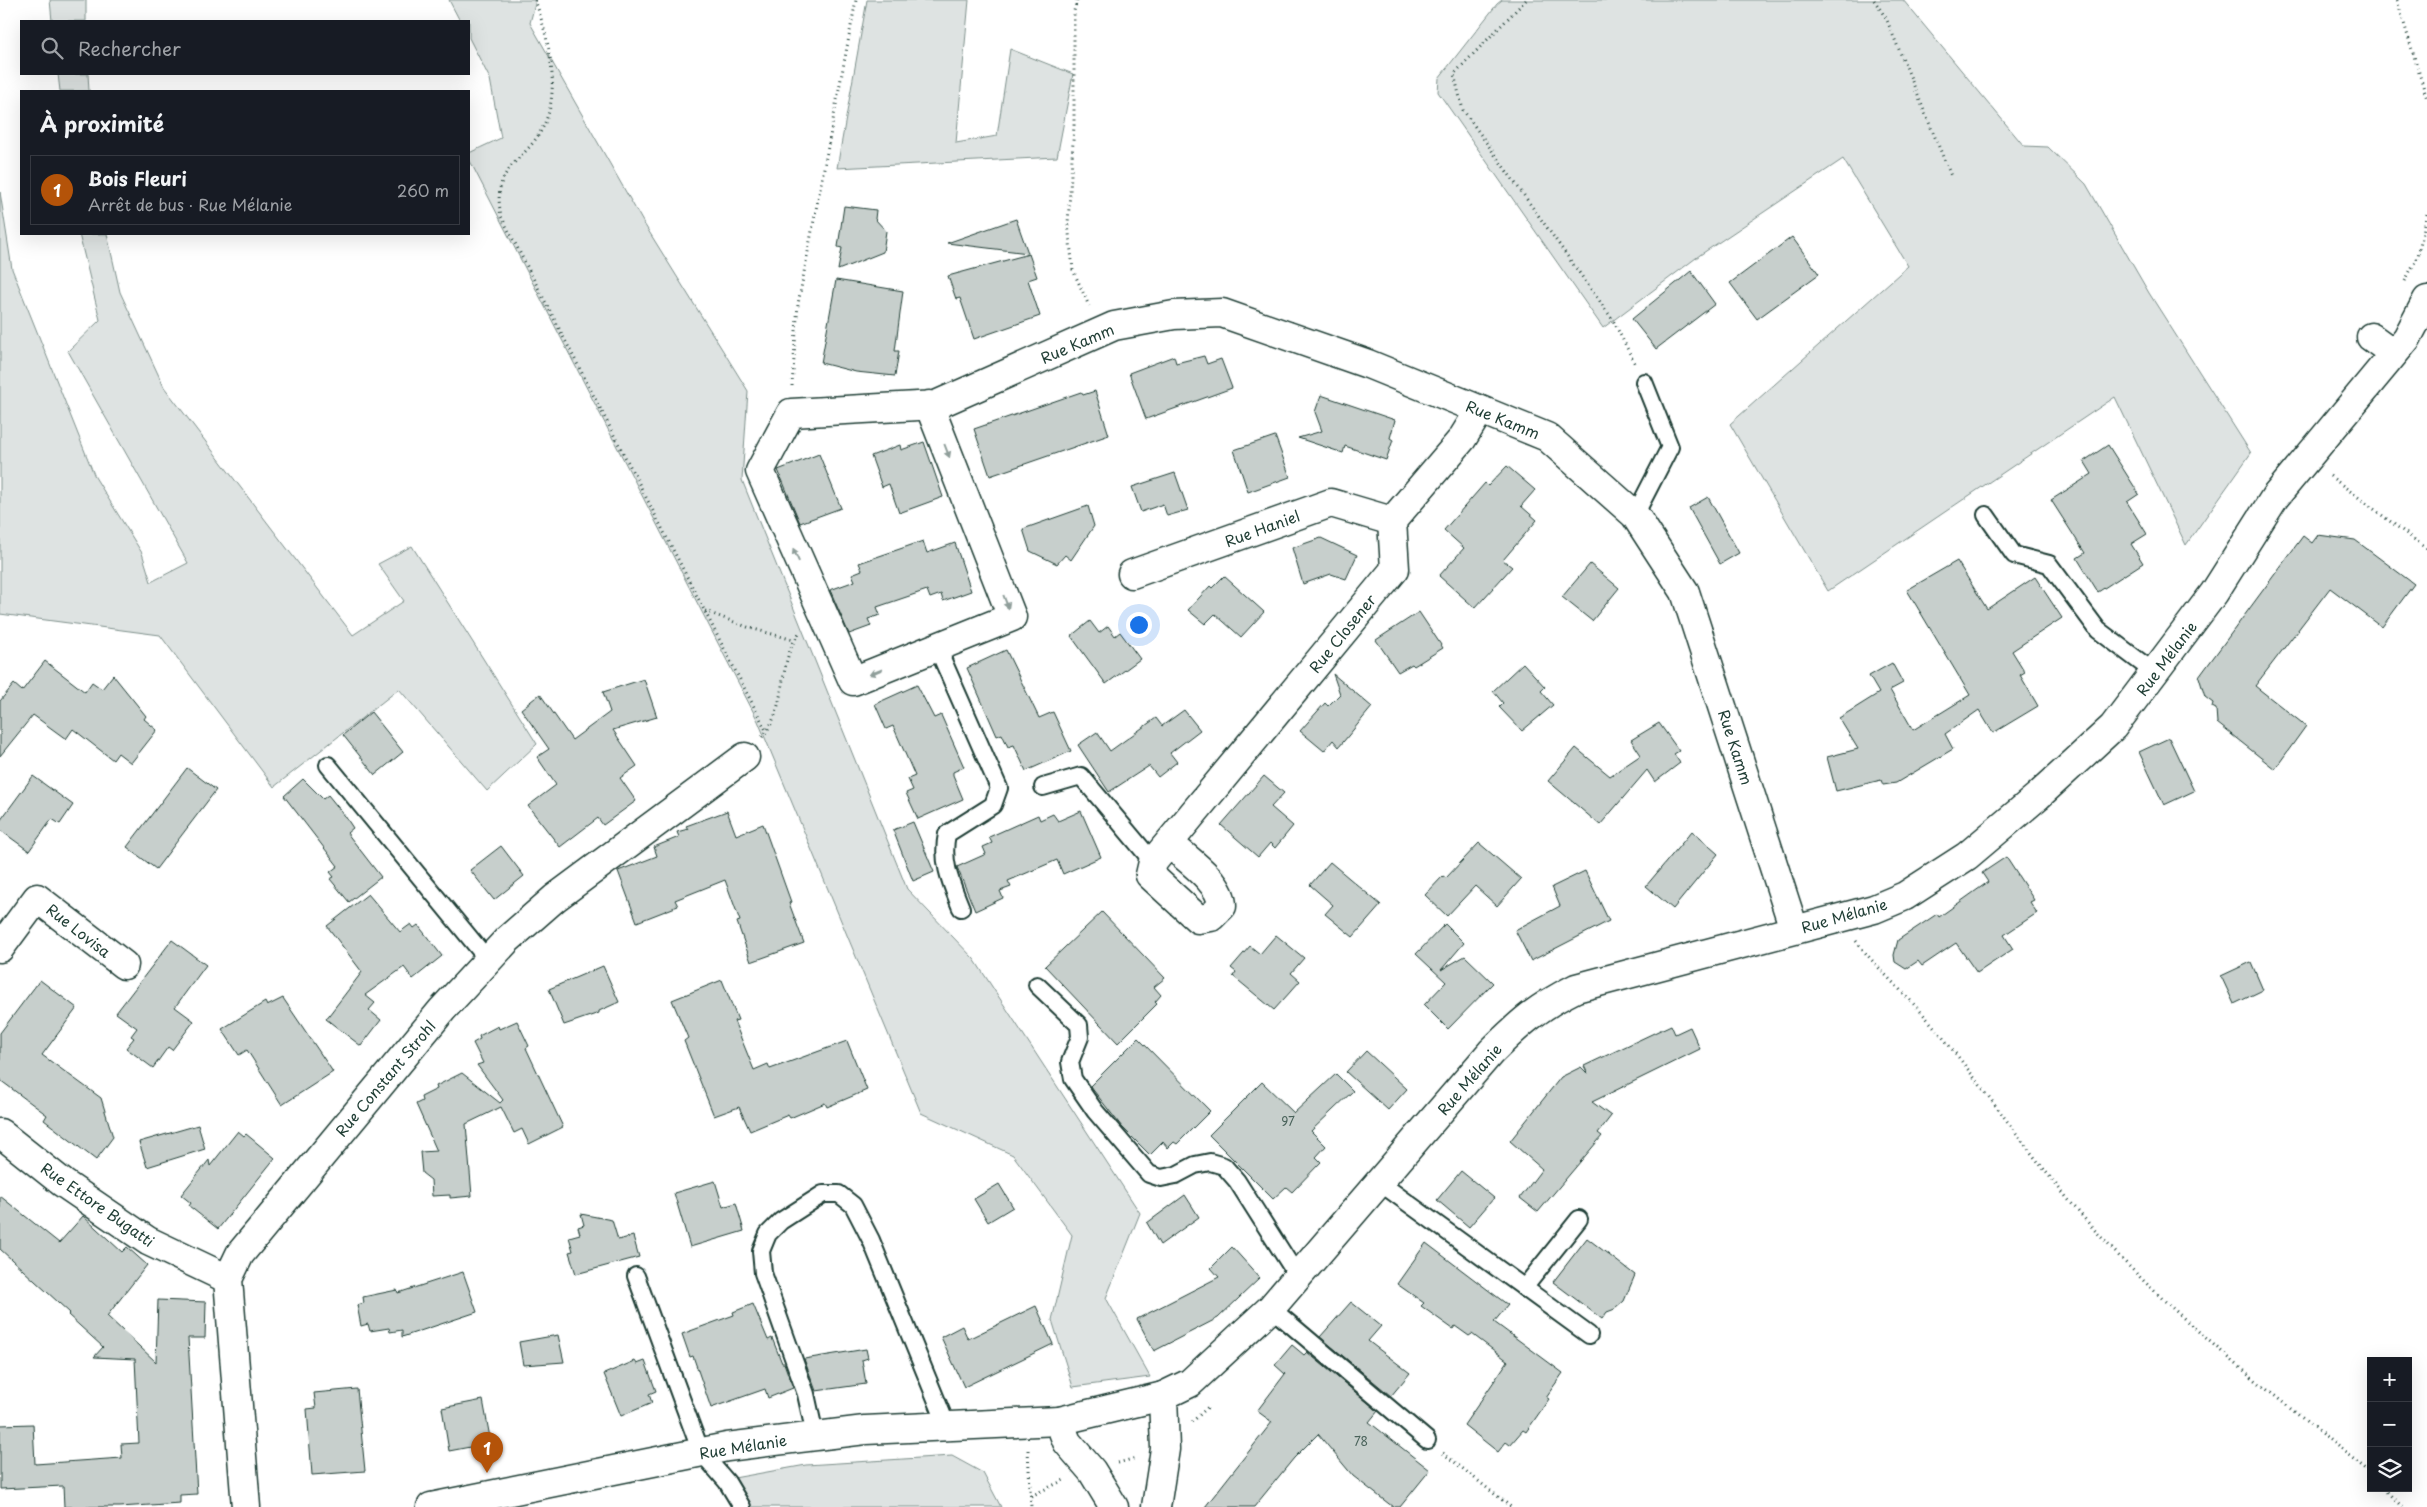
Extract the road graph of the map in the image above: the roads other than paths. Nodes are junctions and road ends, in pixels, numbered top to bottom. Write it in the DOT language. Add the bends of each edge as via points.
graph roads {
  1 [pos="2427,300"];
  2 [pos="2371,336"];
  3 [pos="2393,353"];
  4 [pos="1644,382"];
  5 [pos="929,405"];
  6 [pos="1480,410"];
  7 [pos="1635,515"];
  8 [pos="1986,515"];
  9 [pos="1392,521"];
  10 [pos="1132,574"];
  11 [pos="937,647"];
  12 [pos="2155,673"];
  13 [pos="745,757"];
  14 [pos="328,765"];
  15 [pos="1043,787"];
  16 [pos="1161,853"];
  17 [pos="961,908"];
  18 [pos="1794,929"];
  19 [pos="0,948"];
  20 [pos="488,960"];
  21 [pos="124,965"];
  22 [pos="1037,984"];
  23 [pos="0,1132"];
  24 [pos="1380,1182"];
  25 [pos="1579,1219"];
  26 [pos="636,1276"];
  27 [pos="1298,1277"];
  28 [pos="228,1279"];
  29 [pos="1524,1288"];
  30 [pos="1271,1308"];
  31 [pos="1589,1335"];
  32 [pos="1163,1396"];
  33 [pos="1059,1421"];
  34 [pos="947,1426"];
  35 [pos="814,1435"];
  36 [pos="1427,1440"];
  37 [pos="701,1452"];
  38 [pos="246,1507"];
  39 [pos="431,1507"];
  40 [pos="742,1507"];
  41 [pos="1114,1507"];
  42 [pos="1156,1507"];
  1 -- 3 [label="street, Rue Mélanie" via="2407,338"];
  2 -- 3 [label="street"];
  3 -- 12 [label="street, Rue Mélanie" via="2275,497 2214,593"];
  4 -- 7 [label="lane" via="1670,447"];
  5 -- 6 [label="street, Rue Kamm" via="936,405 1114,326 1174,316 1222,313 1368,364"];
  5 -- 11 [label="street, one-way" via="1012,617"];
  11 -- 5 [label="street, Rue Kamm, one-way" via="853,681 760,471 792,413"];
  6 -- 7 [label="street, Rue Kamm" via="1547,437"];
  6 -- 9 [label="street" via="1462,440"];
  7 -- 18 [label="street, Rue Kamm" via="1685,592"];
  8 -- 12 [label="lane" via="2014,555 2049,564 2098,630"];
  9 -- 10 [label="street, Rue Haniel" via="1331,503"];
  9 -- 16 [label="street, Rue Closener" via="1395,569"];
  11 -- 17 [label="lane" via="999,788 994,805 947,834 944,847 947,873"];
  12 -- 18 [label="street, Rue Mélanie" via="2114,727 1967,856 1905,896 1874,909"];
  13 -- 20 [label="street, Rue Constant Strohl" via="555,898"];
  14 -- 20 [label="lane"];
  15 -- 16 [label="lane" via="1081,776"];
  18 -- 24 [label="street, Rue Mélanie" via="1583,986 1549,1002 1523,1020 1492,1052"];
  19 -- 21 [label="street, Rue Lovisa" via="37,898"];
  20 -- 28 [label="street, Rue Constant Strohl" via="442,1010 240,1254"];
  22 -- 27 [label="lane" via="1079,1025 1080,1037 1070,1062 1073,1079 1095,1111 1149,1174 1161,1178 1210,1162 1224,1166 1237,1180"];
  23 -- 28 [label="street, Rue Ettore Bugatti" via="63,1182 148,1241"];
  24 -- 27 [label="street, Rue Mélanie"];
  24 -- 29 [label="lane"];
  25 -- 29 [label="lane"];
  26 -- 37 [label="lane"];
  27 -- 30 [label="street, Rue Mélanie"];
  28 -- 38 [label="street"];
  29 -- 31 [label="lane"];
  30 -- 32 [label="street, Rue Mélanie" via="1190,1383"];
  30 -- 36 [label="lane"];
  32 -- 33 [label="street, Rue Mélanie"];
  32 -- 42 [label="street" via="1165,1449"];
  33 -- 34 [label="street, Rue Mélanie"];
  33 -- 41 [label="street" via="1067,1442 1092,1471"];
  34 -- 35 [label="street, Rue Mélanie"];
  34 -- 35 [label="lane" via="871,1240 853,1205 839,1194 823,1194 781,1221 768,1234 761,1251 763,1273 806,1394"];
  35 -- 37 [label="street, Rue Mélanie"];
  37 -- 39 [label="street, Rue Mélanie"];
  37 -- 40 [label="lane" via="727,1482"];
}
